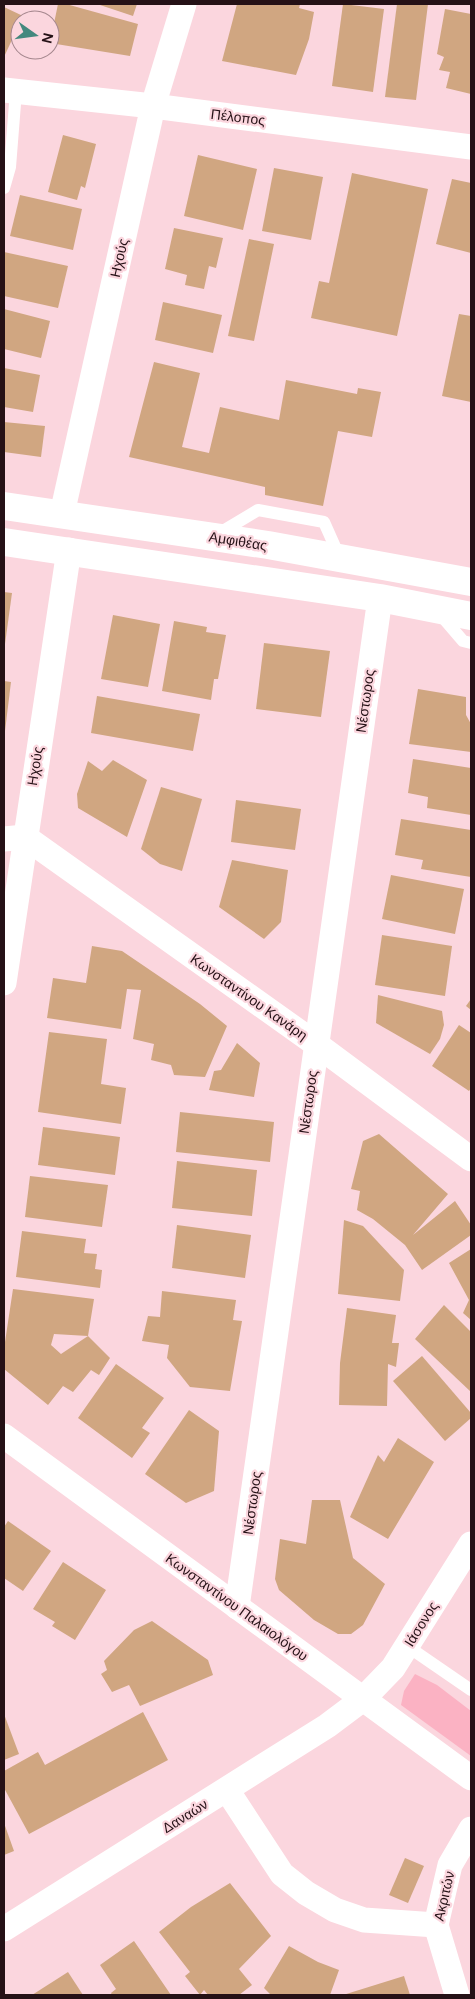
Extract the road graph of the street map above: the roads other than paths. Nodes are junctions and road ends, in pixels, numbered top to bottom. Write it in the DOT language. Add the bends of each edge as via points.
graph roads {
  1 [pos="184,4"];
  2 [pos="10,91"];
  3 [pos="153,106"];
  4 [pos="471,146"];
  5 [pos="4,188"];
  6 [pos="4,506"];
  7 [pos="62,514"];
  8 [pos="4,542"];
  9 [pos="68,550"];
  10 [pos="471,582"];
  11 [pos="380,598"];
  12 [pos="436,609"];
  13 [pos="471,616"];
  14 [pos="471,642"];
  15 [pos="14,838"];
  16 [pos="4,983"];
  17 [pos="316,1044"];
  18 [pos="471,1159"];
  19 [pos="4,1436"];
  20 [pos="471,1544"];
  21 [pos="237,1607"];
  22 [pos="407,1646"];
  23 [pos="471,1690"];
  24 [pos="363,1699"];
  25 [pos="471,1778"];
  26 [pos="228,1790"];
  27 [pos="471,1829"];
  28 [pos="436,1925"];
  29 [pos="4,1929"];
  30 [pos="457,1995"];
  1 -- 3 [label="street, Ηχούς"];
  2 -- 3 [label="street, Πέλοπος"];
  2 -- 5 [label="lane" via="10,167"];
  3 -- 4 [label="street, Πέλοπος"];
  3 -- 7 [label="street, Ηχούς"];
  6 -- 7 [label="main road, Αμφιθέας"];
  7 -- 10 [label="main road, Αμφιθέας"];
  8 -- 9 [label="main road"];
  9 -- 11 [label="main road"];
  9 -- 15 [label="street, Ηχούς"];
  11 -- 12 [label="main road"];
  11 -- 17 [label="street, Νέστωρος"];
  12 -- 13 [label="main road"];
  12 -- 14 [label="lane" via="463,641"];
  15 -- 16 [label="street, Ηχούς"];
  15 -- 17 [label="street, Κωνσταντίνου Κανάρη"];
  17 -- 18 [label="street, Κωνσταντίνου Κανάρη"];
  17 -- 21 [label="street, Νέστωρος"];
  19 -- 21 [label="street, Κωνσταντίνου Παλαιολόγου"];
  20 -- 22 [label="street, Ιάσονος"];
  21 -- 24 [label="street, Κωνσταντίνου Παλαιολόγου"];
  22 -- 23 [label="lane"];
  22 -- 24 [label="street, Ιάσονος" via="393,1668"];
  24 -- 25 [label="street, Κωνσταντίνου Παλαιολόγου"];
  24 -- 26 [label="street, Δαναών"];
  26 -- 28 [label="street" via="282,1874 306,1892 335,1910 364,1920"];
  26 -- 29 [label="street, Δαναών"];
  27 -- 28 [label="street, Ακριτών" via="450,1865"];
  28 -- 30 [label="street, Ακριτών"];
}
